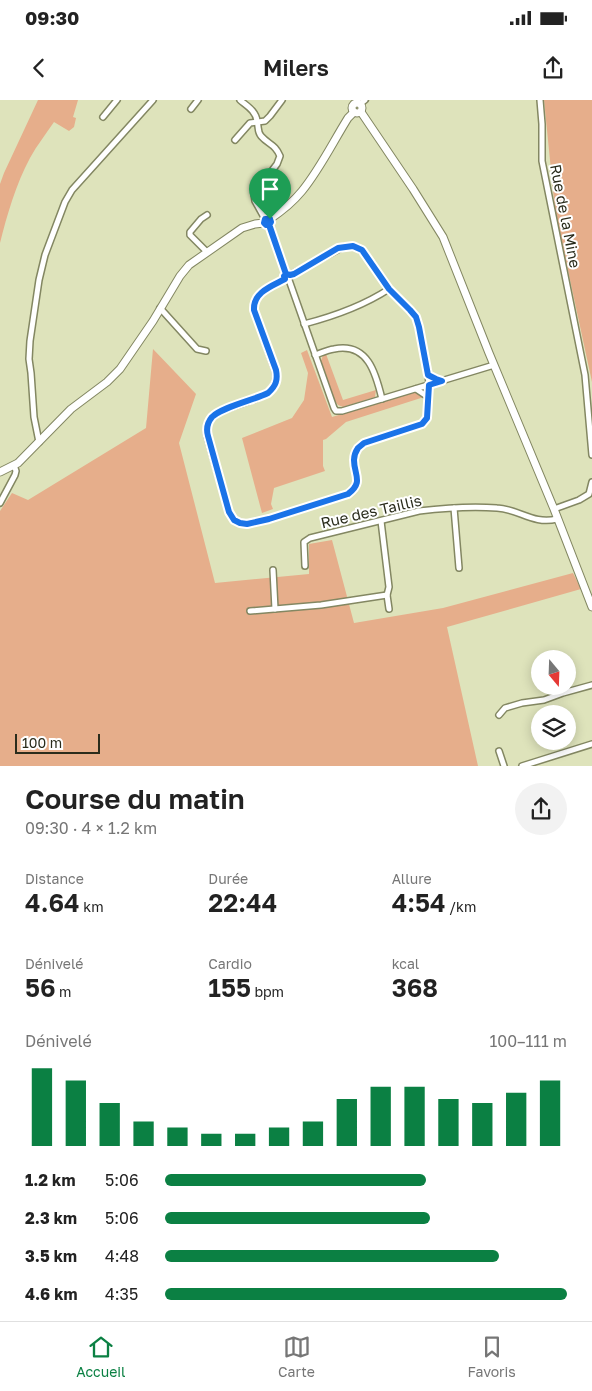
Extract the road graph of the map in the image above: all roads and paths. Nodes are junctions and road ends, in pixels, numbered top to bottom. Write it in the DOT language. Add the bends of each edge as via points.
graph roads {
  1 [pos="118,100"];
  2 [pos="153,100"];
  3 [pos="198,100"];
  4 [pos="240,100"];
  5 [pos="282,100"];
  6 [pos="540,100"];
  7 [pos="357,105"];
  8 [pos="191,109"];
  9 [pos="103,117"];
  10 [pos="258,122"];
  11 [pos="235,140"];
  12 [pos="207,216"];
  13 [pos="267,222"];
  14 [pos="206,252"];
  15 [pos="288,277"];
  16 [pos="389,289"];
  17 [pos="160,308"];
  18 [pos="304,324"];
  19 [pos="206,351"];
  20 [pos="315,355"];
  21 [pos="494,366"];
  22 [pos="428,375"];
  23 [pos="442,381"];
  24 [pos="429,385"];
  25 [pos="416,389"];
  26 [pos="428,397"];
  27 [pos="382,399"];
  28 [pos="39,442"];
  29 [pos="592,455"];
  30 [pos="14,465"];
  31 [pos="0,472"];
  32 [pos="592,482"];
  33 [pos="0,503"];
  34 [pos="454,508"];
  35 [pos="554,509"];
  36 [pos="557,519"];
  37 [pos="381,520"];
  38 [pos="305,566"];
  39 [pos="460,568"];
  40 [pos="273,570"];
  41 [pos="589,590"];
  42 [pos="387,595"];
  43 [pos="592,607"];
  44 [pos="275,609"];
  45 [pos="389,609"];
  46 [pos="250,612"];
  47 [pos="592,685"];
  48 [pos="499,716"];
  49 [pos="592,744"];
  50 [pos="499,751"];
  51 [pos="504,766"];
  52 [pos="522,766"];
  1 -- 9 [label="street"];
  2 -- 28 [label="street" via="72,190 45,255 29,359"];
  3 -- 8 [label="street"];
  4 -- 10 [label="street" via="251,109"];
  5 -- 10 [label="street" via="265,121"];
  6 -- 29 [label="street, Rue de la Mine" via="542,161 584,375"];
  7 -- 13 [label="main road" via="312,178 286,208"];
  7 -- 21 [label="main road" via="443,237"];
  10 -- 11 [label="street" via="250,123"];
  10 -- 13 [label="street" via="260,136 277,148 280,156 254,194"];
  12 -- 14 [label="street" via="190,232"];
  13 -- 14 [label="main road" via="242,228"];
  13 -- 15 [label="street"];
  14 -- 17 [label="main road" via="184,270"];
  15 -- 16 [label="street" via="338,248 353,246 362,250"];
  15 -- 18 [label="street"];
  15 -- 26 [label="street" via="260,293 254,305 276,370 275,384 263,395 214,416 206,428 229,512 237,522 243,524 269,519 354,490 358,477 354,462 358,448 425,422"];
  16 -- 18 [label="street" via="341,314"];
  16 -- 22 [label="street" via="416,317"];
  17 -- 19 [label="street" via="197,349"];
  17 -- 28 [label="main road" via="120,369 71,409"];
  18 -- 20 [label="street"];
  20 -- 27 [label="street" via="338,348 358,352 374,370"];
  20 -- 27 [label="street" via="336,410"];
  21 -- 23 [label="street"];
  21 -- 35 [label="main road"];
  22 -- 23 [label="street"];
  22 -- 24 [label="street"];
  23 -- 24 [label="street"];
  24 -- 25 [label="street"];
  24 -- 26 [label="street"];
  25 -- 26 [label="street"];
  25 -- 27 [label="street"];
  28 -- 30 [label="main road"];
  30 -- 31 [label="main road"];
  30 -- 33 [label="street" via="15,475"];
  32 -- 35 [label="street" via="589,494"];
  34 -- 36 [label="street, Rue des Taillis" via="499,508 541,521"];
  34 -- 37 [label="street, Rue des Taillis" via="419,511"];
  34 -- 39 [label="street"];
  35 -- 36 [label="main road"];
  36 -- 41 [label="main road"];
  37 -- 38 [label="street, Rue des Taillis" via="310,538 304,542"];
  37 -- 42 [label="street" via="390,587"];
  40 -- 44 [label="street"];
  41 -- 43 [label="main road"];
  42 -- 44 [label="street"];
  42 -- 45 [label="street"];
  44 -- 46 [label="street"];
  47 -- 48 [label="street" via="505,708"];
  49 -- 52 [label="street"];
  50 -- 51 [label="street"];
}
